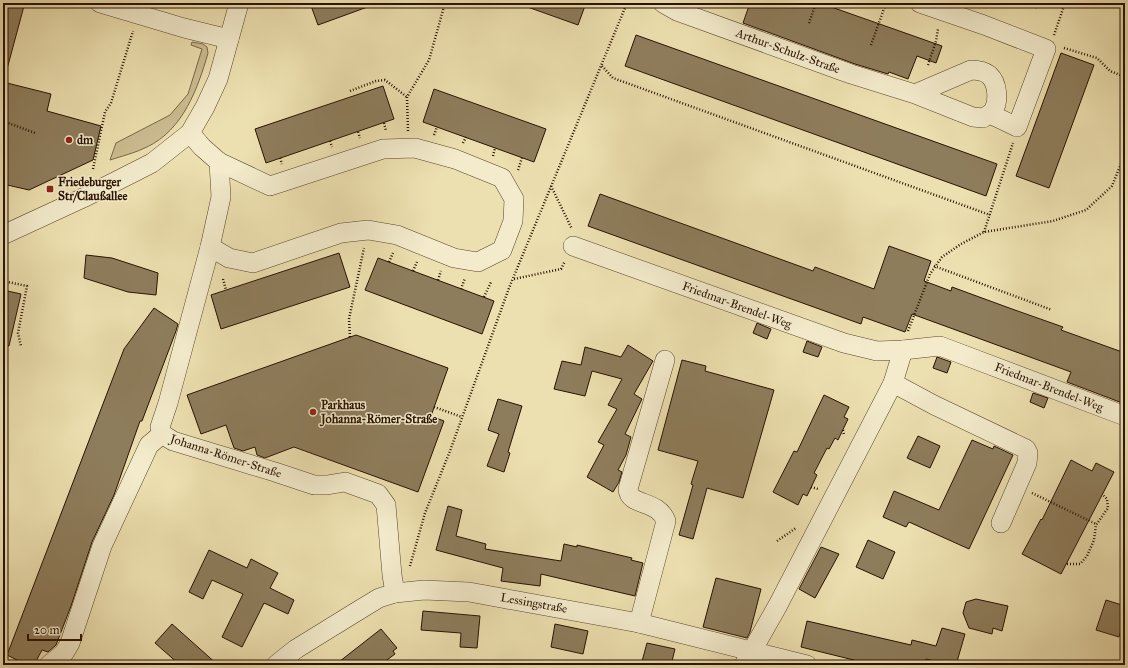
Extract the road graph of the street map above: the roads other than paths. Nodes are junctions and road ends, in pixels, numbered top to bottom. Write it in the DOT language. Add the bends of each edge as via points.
graph roads {
  1 [pos="100,3"];
  2 [pos="239,3"];
  3 [pos="663,3"];
  4 [pos="920,3"];
  5 [pos="229,39"];
  6 [pos="915,94"];
  7 [pos="990,114"];
  8 [pos="190,133"];
  9 [pos="220,162"];
  10 [pos="3,235"];
  11 [pos="573,246"];
  12 [pos="210,247"];
  13 [pos="903,350"];
  14 [pos="665,360"];
  15 [pos="894,383"];
  16 [pos="1125,416"];
  17 [pos="162,434"];
  18 [pos="1001,523"];
  19 [pos="399,593"];
  20 [pos="639,623"];
  21 [pos="748,658"];
  22 [pos="49,665"];
  23 [pos="276,665"];
  24 [pos="807,665"];
  1 -- 5 [label="street"];
  2 -- 5 [label="street"];
  3 -- 6 [label="street, Arthur-Schulz-Straße" via="677,11 851,74"];
  4 -- 7 [label="street" via="1046,49 1017,128"];
  5 -- 8 [label="street" via="218,79"];
  6 -- 7 [label="street, Arthur-Schulz-Straße" via="973,117 983,118"];
  6 -- 7 [label="street" via="971,70 981,71 990,76 997,94 997,103"];
  8 -- 9 [label="street"];
  8 -- 10 [label="street" via="152,163"];
  9 -- 12 [label="street, Johanna-Römer-Straße" via="221,197"];
  9 -- 12 [label="street" via="270,186 383,149 415,148 455,159 502,178 514,199 513,222 502,250 478,262 454,258 397,235 368,230 341,233 253,263 229,258"];
  11 -- 13 [label="street, Friedmar-Brendel-Weg" via="844,343 878,351"];
  12 -- 17 [label="street, Johanna-Römer-Straße" via="160,427"];
  13 -- 15 [label="street"];
  13 -- 16 [label="street, Friedmar-Brendel-Weg" via="940,346"];
  14 -- 20 [label="street" via="628,489 630,497 656,508 666,521"];
  15 -- 18 [label="street" via="1026,449 1027,463"];
  15 -- 21 [label="street"];
  17 -- 19 [label="street, Johanna-Römer-Straße" via="173,441 314,484 345,482 378,494 386,505 392,575"];
  17 -- 22 [label="street" via="149,445 102,546 70,643 64,653"];
  19 -- 20 [label="street, Lessingstraße" via="424,590 469,592"];
  19 -- 23 [label="street, Lessingstraße" via="379,598 296,649"];
  20 -- 21 [label="street, Lessingstraße"];
  21 -- 24 [label="street, Lessingstraße"];
}
